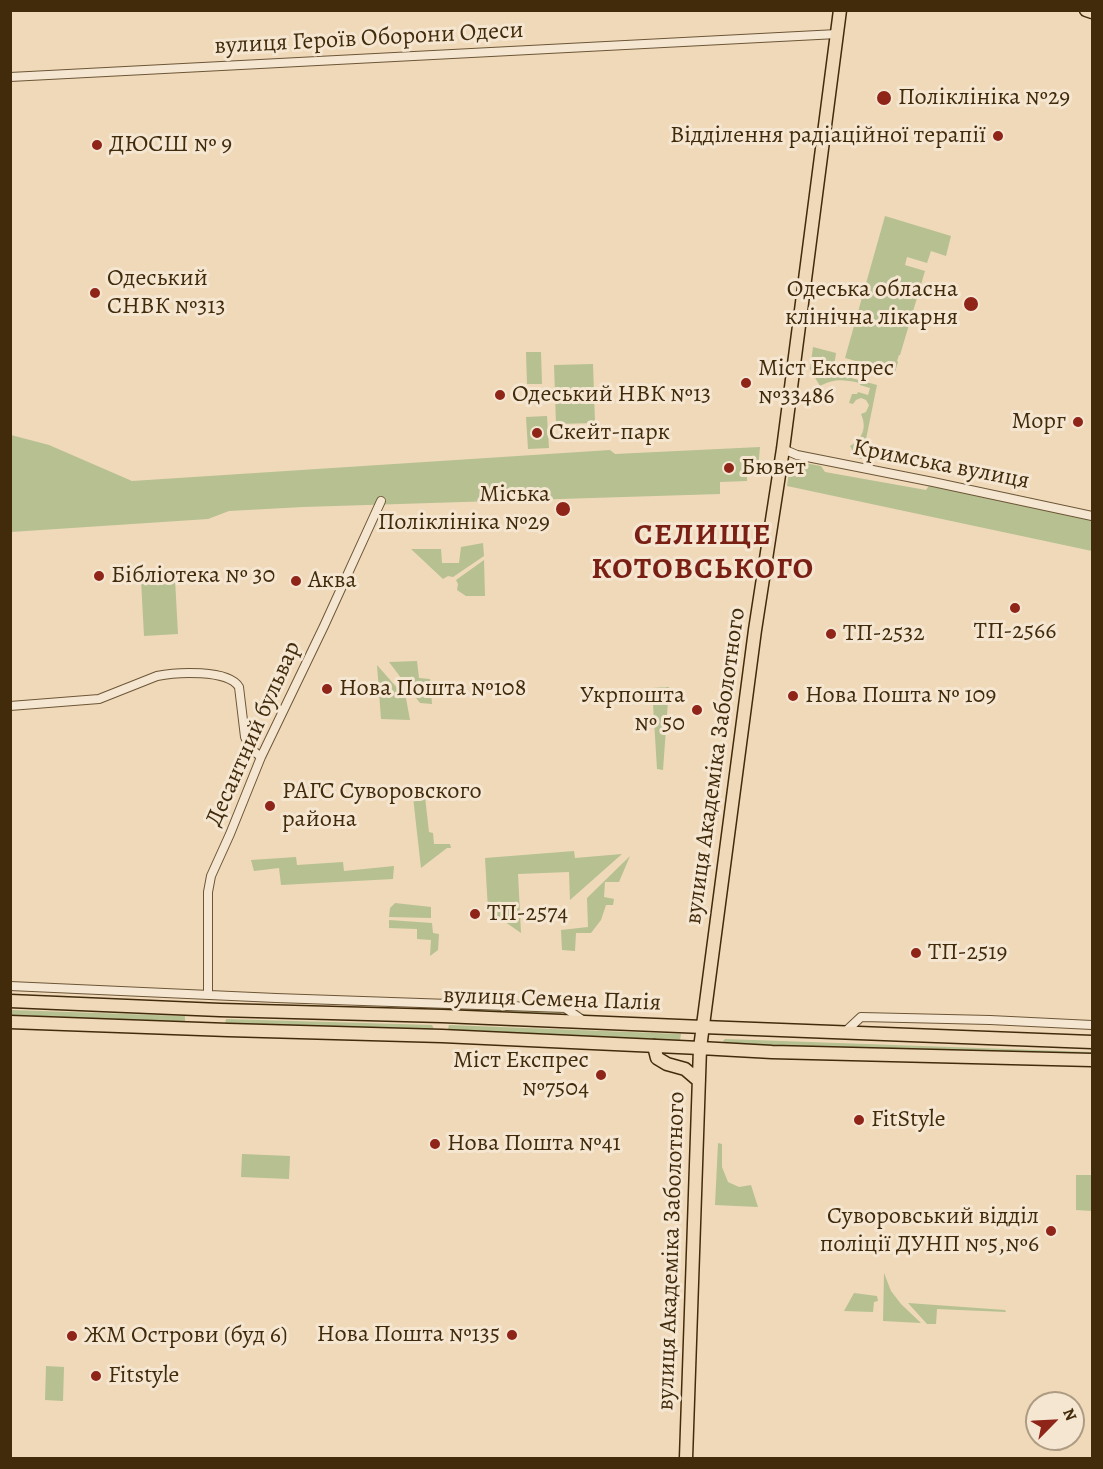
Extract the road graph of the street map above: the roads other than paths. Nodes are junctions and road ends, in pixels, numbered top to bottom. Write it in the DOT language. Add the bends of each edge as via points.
graph roads {
  1 [pos="840,10"];
  2 [pos="1086,10"];
  3 [pos="1092,12"];
  4 [pos="837,34"];
  5 [pos="10,77"];
  6 [pos="783,449"];
  7 [pos="381,501"];
  8 [pos="1092,516"];
  9 [pos="10,706"];
  10 [pos="261,757"];
  11 [pos="10,986"];
  12 [pos="208,994"];
  13 [pos="10,1002"];
  14 [pos="191,1009"];
  15 [pos="442,1016"];
  16 [pos="990,1020"];
  17 [pos="10,1022"];
  18 [pos="585,1022"];
  19 [pos="1092,1025"];
  20 [pos="703,1027"];
  21 [pos="191,1028"];
  22 [pos="845,1032"];
  23 [pos="442,1036"];
  24 [pos="990,1038"];
  25 [pos="1092,1042"];
  26 [pos="654,1046"];
  27 [pos="700,1048"];
  28 [pos="1092,1060"];
  29 [pos="699,1081"];
  30 [pos="686,1458"];
  1 -- 4 [label="main road, вулиця Академіка Заболотного"];
  2 -- 3 [label="main road"];
  4 -- 5 [label="street, вулиця Героїв Оборони Одеси"];
  4 -- 6 [label="main road, вулиця Академіка Заболотного"];
  6 -- 8 [label="street, Кримська вулиця"];
  6 -- 20 [label="main road, вулиця Академіка Заболотного"];
  7 -- 10 [label="street, Десантний бульвар"];
  9 -- 10 [label="street" via="99,699 167,674 194,672 222,677 239,687 245,737 250,749"];
  10 -- 12 [label="street, Десантний бульвар" via="209,884"];
  11 -- 12 [label="street"];
  12 -- 18 [label="street" via="565,1008"];
  13 -- 14 [label="main road, вулиця Семена Палія"];
  14 -- 15 [label="main road, вулиця Семена Палія"];
  14 -- 21 [label="main road"];
  15 -- 18 [label="main road, вулиця Семена Палія"];
  15 -- 23 [label="main road"];
  16 -- 19 [label="street"];
  16 -- 22 [label="street" via="861,1017"];
  16 -- 24 [label="street"];
  17 -- 21 [label="main road, вулиця Семена Палія"];
  18 -- 20 [label="main road, вулиця Семена Палія"];
  20 -- 22 [label="main road, вулиця Семена Палія"];
  20 -- 27 [label="main road, вулиця Академіка Заболотного"];
  21 -- 23 [label="main road, вулиця Семена Палія"];
  22 -- 24 [label="main road, вулиця Семена Палія"];
  23 -- 26 [label="main road, вулиця Семена Палія"];
  24 -- 25 [label="main road, вулиця Семена Палія"];
  26 -- 27 [label="main road, вулиця Семена Палія"];
  26 -- 29 [label="main road" via="657,1058 686,1069"];
  27 -- 28 [label="main road, вулиця Семена Палія"];
  27 -- 29 [label="main road, вулиця Академіка Заболотного"];
  29 -- 30 [label="main road, вулиця Академіка Заболотного"];
}
